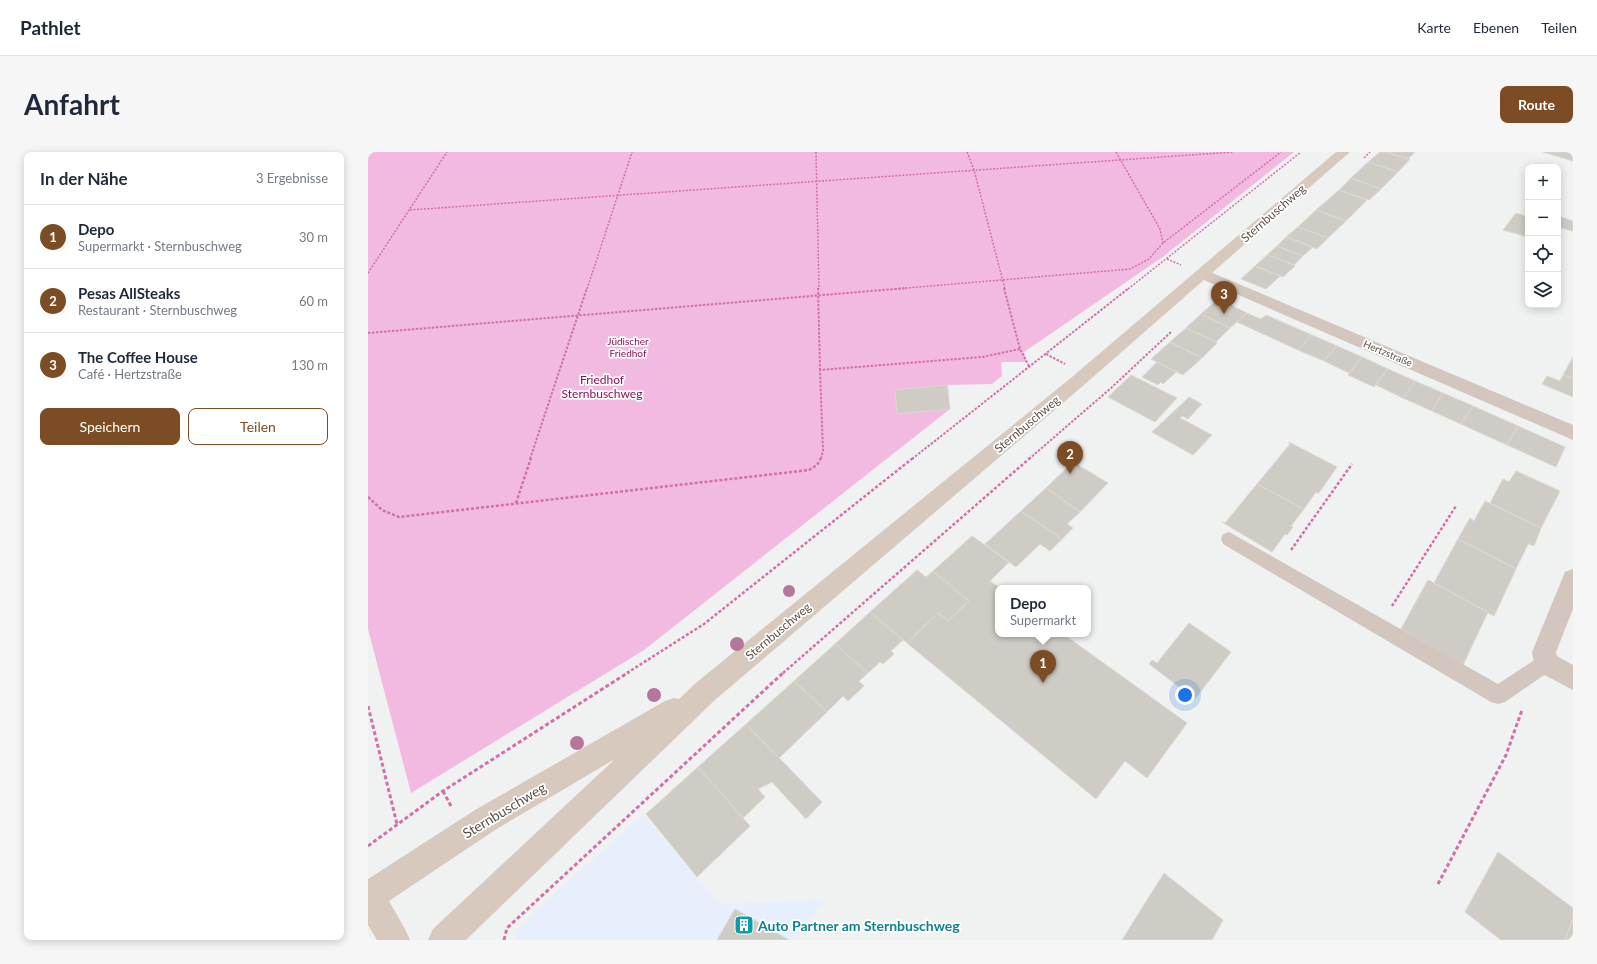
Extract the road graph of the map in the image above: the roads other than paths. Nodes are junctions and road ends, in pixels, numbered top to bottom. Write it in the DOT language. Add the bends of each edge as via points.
graph roads {
  1 [pos="1344,152"];
  2 [pos="1203,274"];
  3 [pos="1573,433"];
  4 [pos="1230,539"];
  5 [pos="1573,578"];
  6 [pos="1546,663"];
  7 [pos="1573,678"];
  8 [pos="706,691"];
  9 [pos="368,896"];
  10 [pos="394,940"];
  11 [pos="444,940"];
  1 -- 2 [label="main road, Sternbuschweg"];
  2 -- 3 [label="street, Hertzstraße"];
  2 -- 8 [label="main road, Sternbuschweg"];
  4 -- 6 [label="lane" via="1498,695"];
  5 -- 6 [label="street" via="1544,652"];
  6 -- 7 [label="street"];
  8 -- 9 [label="main road, Sternbuschweg" via="485,820"];
  8 -- 11 [label="main road, Sternbuschweg"];
  9 -- 10 [label="main road"];
}
